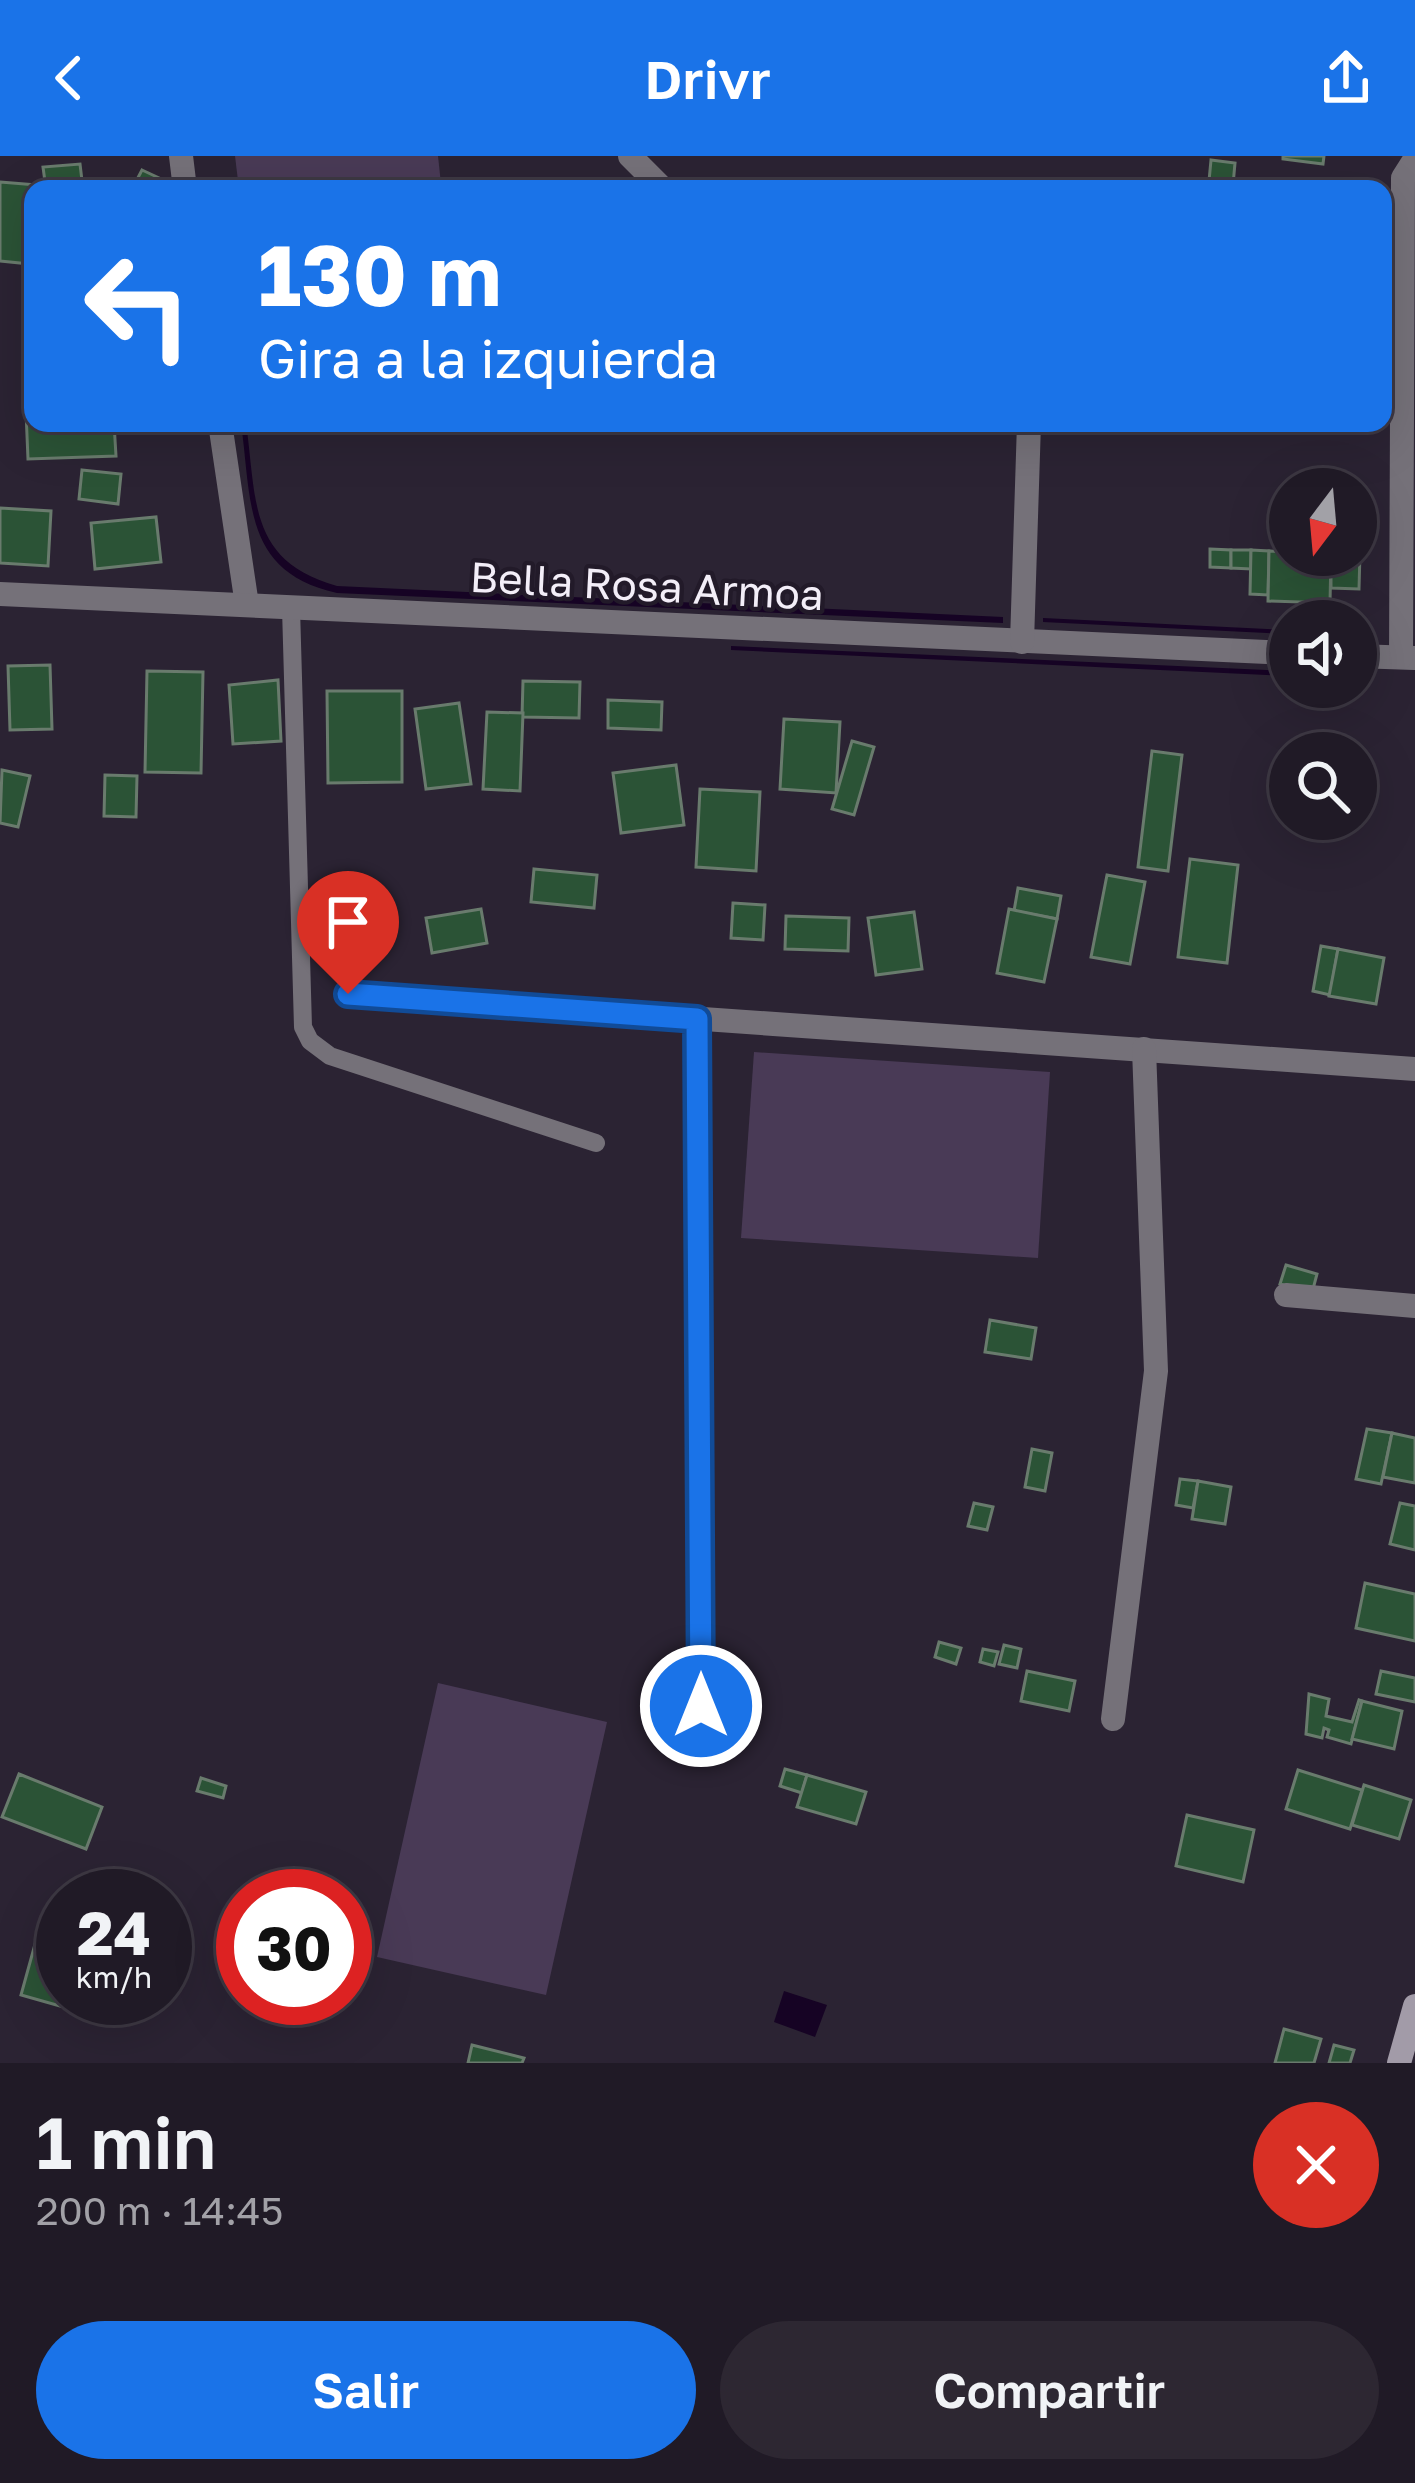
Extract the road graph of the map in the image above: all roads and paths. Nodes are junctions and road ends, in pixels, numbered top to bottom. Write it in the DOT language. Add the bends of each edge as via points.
graph roads {
  1 [pos="630,156"];
  2 [pos="1415,159"];
  3 [pos="654,180"];
  4 [pos="221,432"];
  5 [pos="1029,432"];
  6 [pos="0,594"];
  7 [pos="247,605"];
  8 [pos="291,608"];
  9 [pos="1022,642"];
  10 [pos="1269,652"];
  11 [pos="1377,657"];
  12 [pos="1408,658"];
  13 [pos="348,994"];
  14 [pos="697,1019"];
  15 [pos="1144,1049"];
  16 [pos="1415,1070"];
  17 [pos="596,1143"];
  18 [pos="1286,1294"];
  19 [pos="1415,1306"];
  20 [pos="701,1706"];
  21 [pos="1114,1719"];
  22 [pos="1415,2006"];
  23 [pos="1399,2063"];
  1 -- 3 [label="street"];
  2 -- 12 [label="street" via="1403,178"];
  4 -- 7 [label="street"];
  5 -- 9 [label="street"];
  6 -- 7 [label="street, Bella Rosa Armoa"];
  7 -- 8 [label="street, Bella Rosa Armoa"];
  8 -- 9 [label="street, Bella Rosa Armoa"];
  8 -- 17 [label="lane" via="302,1027 330,1056"];
  9 -- 10 [label="street, Bella Rosa Armoa"];
  11 -- 12 [label="street"];
  13 -- 14 [label="street"];
  14 -- 15 [label="street"];
  14 -- 20 [label="street"];
  15 -- 16 [label="street"];
  15 -- 21 [label="street" via="1156,1371"];
  18 -- 19 [label="street"];
  22 -- 23 [label="street"];
}
